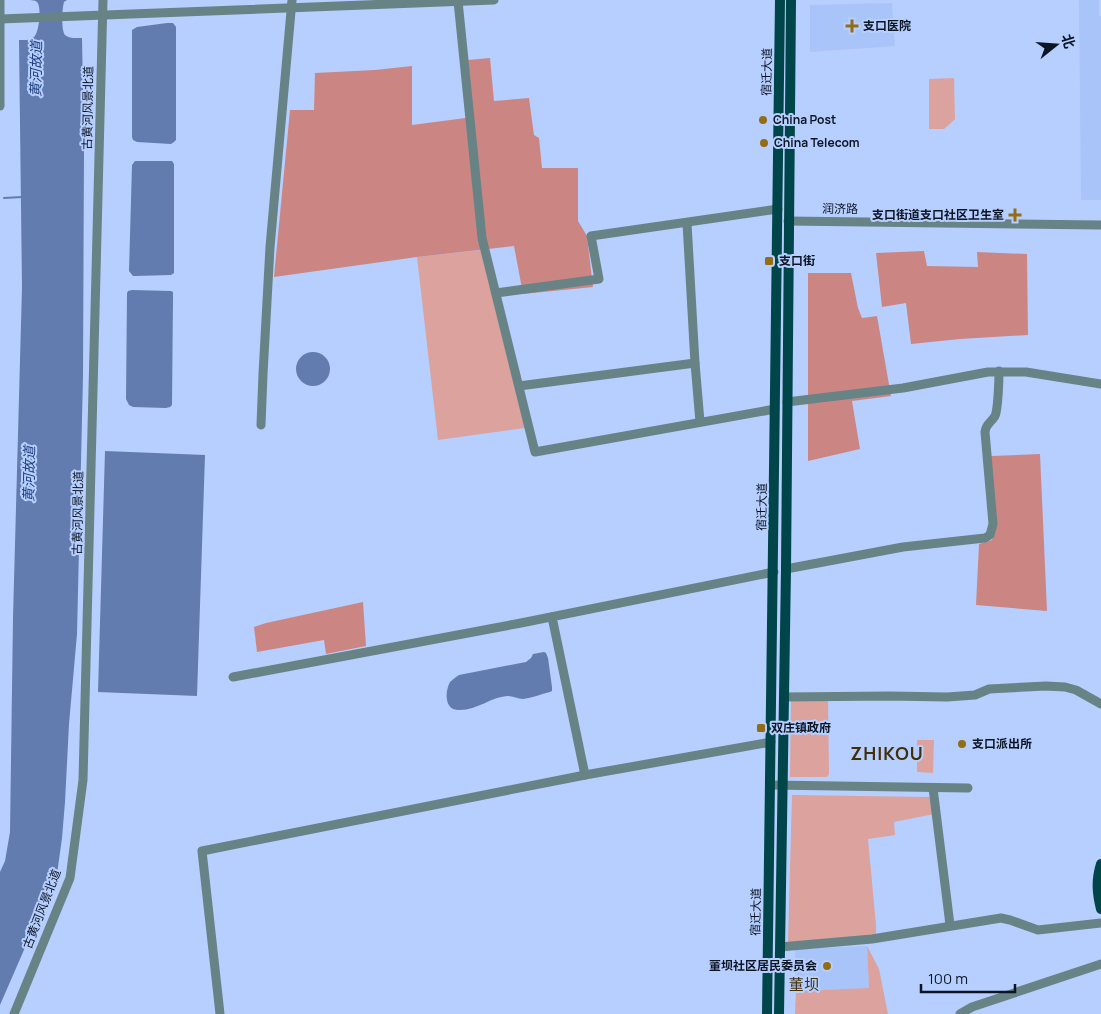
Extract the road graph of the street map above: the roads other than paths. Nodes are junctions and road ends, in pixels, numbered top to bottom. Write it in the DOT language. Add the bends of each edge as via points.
graph roads {
  1 [pos="0,0"];
  2 [pos="103,0"];
  3 [pos="494,0"];
  4 [pos="780,0"];
  5 [pos="791,0"];
  6 [pos="458,1"];
  7 [pos="292,4"];
  8 [pos="103,15"];
  9 [pos="0,19"];
  10 [pos="0,106"];
  11 [pos="778,209"];
  12 [pos="788,221"];
  13 [pos="687,223"];
  14 [pos="1101,225"];
  15 [pos="496,293"];
  16 [pos="695,363"];
  17 [pos="999,371"];
  18 [pos="1101,384"];
  19 [pos="519,386"];
  20 [pos="787,402"];
  21 [pos="775,409"];
  22 [pos="700,422"];
  23 [pos="261,424"];
  24 [pos="786,569"];
  25 [pos="774,572"];
  26 [pos="552,617"];
  27 [pos="233,677"];
  28 [pos="784,697"];
  29 [pos="1101,704"];
  30 [pos="771,742"];
  31 [pos="585,775"];
  32 [pos="771,785"];
  33 [pos="783,786"];
  34 [pos="933,788"];
  35 [pos="968,788"];
  36 [pos="1101,864"];
  37 [pos="1101,909"];
  38 [pos="1101,923"];
  39 [pos="950,925"];
  40 [pos="780,947"];
  41 [pos="1101,964"];
  42 [pos="14,1014"];
  43 [pos="220,1014"];
  44 [pos="767,1014"];
  45 [pos="779,1014"];
  46 [pos="960,1014"];
  1 -- 9 [label="street"];
  2 -- 8 [label="street, 古黄河风景北道"];
  3 -- 6 [label="street"];
  4 -- 11 [label="main road, 宿迁大道"];
  5 -- 12 [label="main road, 宿迁大道"];
  6 -- 7 [label="street"];
  6 -- 15 [label="street" via="482,238"];
  7 -- 8 [label="street"];
  7 -- 23 [label="street" via="270,246"];
  8 -- 9 [label="street"];
  8 -- 42 [label="street, 古黄河风景北道" via="84,780 70,878"];
  9 -- 10 [label="street"];
  11 -- 13 [label="street"];
  11 -- 21 [label="main road, 宿迁大道"];
  12 -- 14 [label="street, 润济路"];
  12 -- 20 [label="main road, 宿迁大道"];
  13 -- 15 [label="street" via="591,236 599,279"];
  13 -- 16 [label="street"];
  15 -- 19 [label="street"];
  16 -- 19 [label="street"];
  16 -- 22 [label="street"];
  17 -- 18 [label="street"];
  17 -- 20 [label="street" via="903,388"];
  17 -- 24 [label="street" via="996,414 985,427 993,524 990,535"];
  19 -- 22 [label="street" via="535,452"];
  20 -- 24 [label="main road, 宿迁大道"];
  21 -- 22 [label="street"];
  21 -- 25 [label="main road, 宿迁大道"];
  24 -- 28 [label="main road, 宿迁大道"];
  25 -- 26 [label="street"];
  25 -- 30 [label="main road, 宿迁大道"];
  26 -- 27 [label="street"];
  26 -- 31 [label="street"];
  28 -- 29 [label="street" via="947,697 975,695 990,689 1046,686 1076,690"];
  28 -- 33 [label="main road, 宿迁大道"];
  30 -- 31 [label="street"];
  30 -- 32 [label="main road, 宿迁大道"];
  31 -- 43 [label="street" via="202,851"];
  32 -- 33 [label="street"];
  32 -- 44 [label="main road, 宿迁大道"];
  33 -- 34 [label="street"];
  33 -- 40 [label="main road, 宿迁大道"];
  34 -- 35 [label="street"];
  34 -- 39 [label="street"];
  36 -- 37 [label="main road" via="1097,889"];
  38 -- 39 [label="street" via="1038,930 1001,918"];
  39 -- 40 [label="street" via="872,939"];
  40 -- 45 [label="main road, 宿迁大道"];
  41 -- 46 [label="street" via="972,1007"];
}
